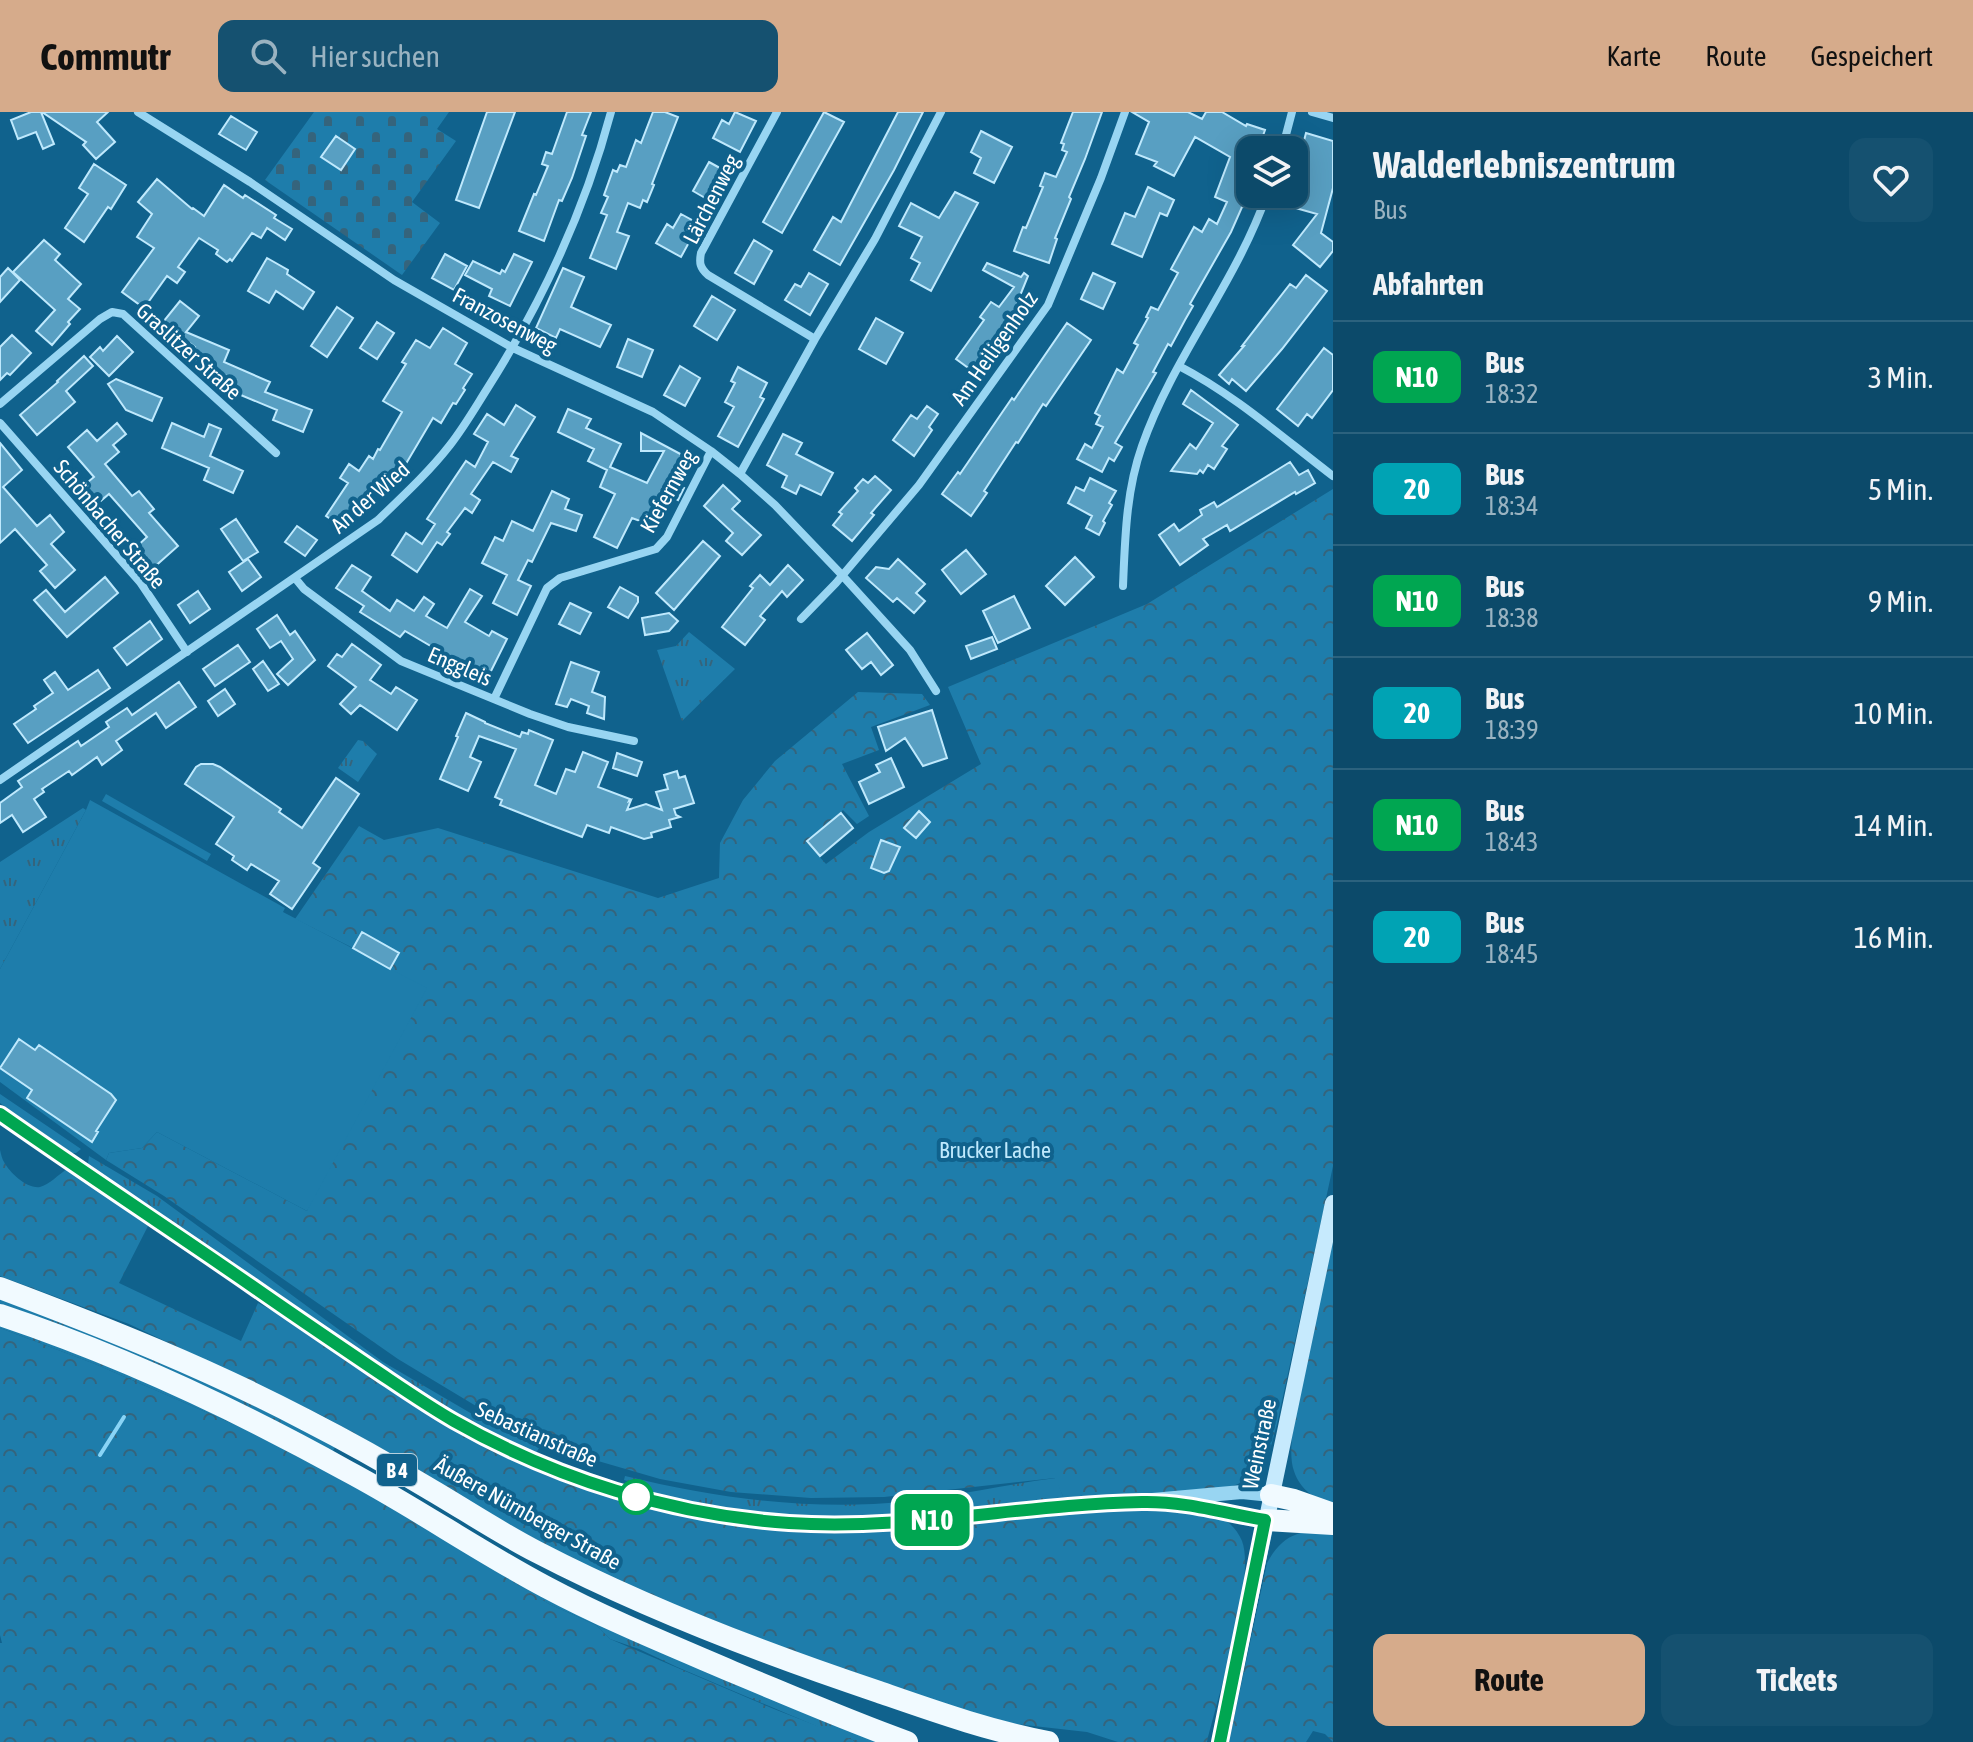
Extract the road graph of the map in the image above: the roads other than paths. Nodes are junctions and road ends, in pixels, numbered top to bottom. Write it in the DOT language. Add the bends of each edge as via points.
graph roads {
  1 [pos="138,112"];
  2 [pos="611,112"];
  3 [pos="777,112"];
  4 [pos="941,112"];
  5 [pos="1125,112"];
  6 [pos="1292,112"];
  7 [pos="1312,112"];
  8 [pos="1333,118"];
  9 [pos="1286,136"];
  10 [pos="1261,208"];
  11 [pos="815,339"];
  12 [pos="513,348"];
  13 [pos="1179,366"];
  14 [pos="0,404"];
  15 [pos="0,423"];
  16 [pos="711,451"];
  17 [pos="276,453"];
  18 [pos="740,474"];
  19 [pos="1333,476"];
  20 [pos="841,574"];
  21 [pos="295,578"];
  22 [pos="1123,586"];
  23 [pos="801,619"];
  24 [pos="187,652"];
  25 [pos="936,691"];
  26 [pos="494,699"];
  27 [pos="634,741"];
  28 [pos="0,780"];
  29 [pos="0,1114"];
  30 [pos="1333,1203"];
  31 [pos="0,1288"];
  32 [pos="0,1315"];
  33 [pos="1271,1495"];
  34 [pos="1145,1502"];
  35 [pos="1333,1514"];
  36 [pos="1265,1520"];
  37 [pos="1333,1524"];
  38 [pos="907,1742"];
  39 [pos="1048,1742"];
  40 [pos="1220,1742"];
  1 -- 12 [label="street, Franzosenweg" via="394,280"];
  2 -- 12 [label="street, An der Wied" via="575,220"];
  3 -- 11 [label="street, Lärchenweg" via="699,261 708,275"];
  4 -- 11 [label="street"];
  5 -- 20 [label="street, Am Heiligenholz" via="1048,305 919,485"];
  6 -- 9 [label="street"];
  7 -- 8 [label="street"];
  10 -- 13 [label="street" via="1245,249"];
  11 -- 18 [label="street"];
  12 -- 16 [label="street, Franzosenweg" via="653,412"];
  12 -- 21 [label="street, An der Wied" via="455,438 426,472 378,520"];
  13 -- 19 [label="street"];
  13 -- 22 [label="street" via="1135,469"];
  14 -- 17 [label="street, Graslitzer Straße" via="112,312 123,314"];
  15 -- 24 [label="street, Schönbacher Straße" via="140,582"];
  16 -- 18 [label="street, Franzosenweg"];
  16 -- 26 [label="street, Kiefernweg" via="656,549 560,578 547,588"];
  18 -- 20 [label="street, Franzosenweg"];
  20 -- 23 [label="street"];
  20 -- 25 [label="street, Franzosenweg" via="910,650"];
  21 -- 24 [label="street, An der Wied"];
  21 -- 26 [label="street, Enggleis" via="393,656"];
  24 -- 28 [label="street, An der Wied"];
  26 -- 27 [label="street, Enggleis" via="559,724"];
  29 -- 34 [label="street, Sebastianstraße" via="452,1420 573,1476 710,1514 815,1524 908,1522"];
  30 -- 33 [label="main road, Weinstraße"];
  31 -- 39 [label="highway, Äußere Nürnberger Straße / B 4" via="122,1334 267,1400 536,1552 648,1605 842,1680"];
  32 -- 38 [label="highway, B 4" via="109,1356 238,1414 347,1470 572,1600"];
  33 -- 34 [label="street, Sebastianstraße" via="1242,1492"];
  33 -- 35 [label="highway"];
  33 -- 36 [label="main road, Weinstraße"];
  34 -- 36 [label="street, Sebastianstraße"];
  36 -- 37 [label="highway"];
  36 -- 40 [label="main road, Weinstraße"];
}
